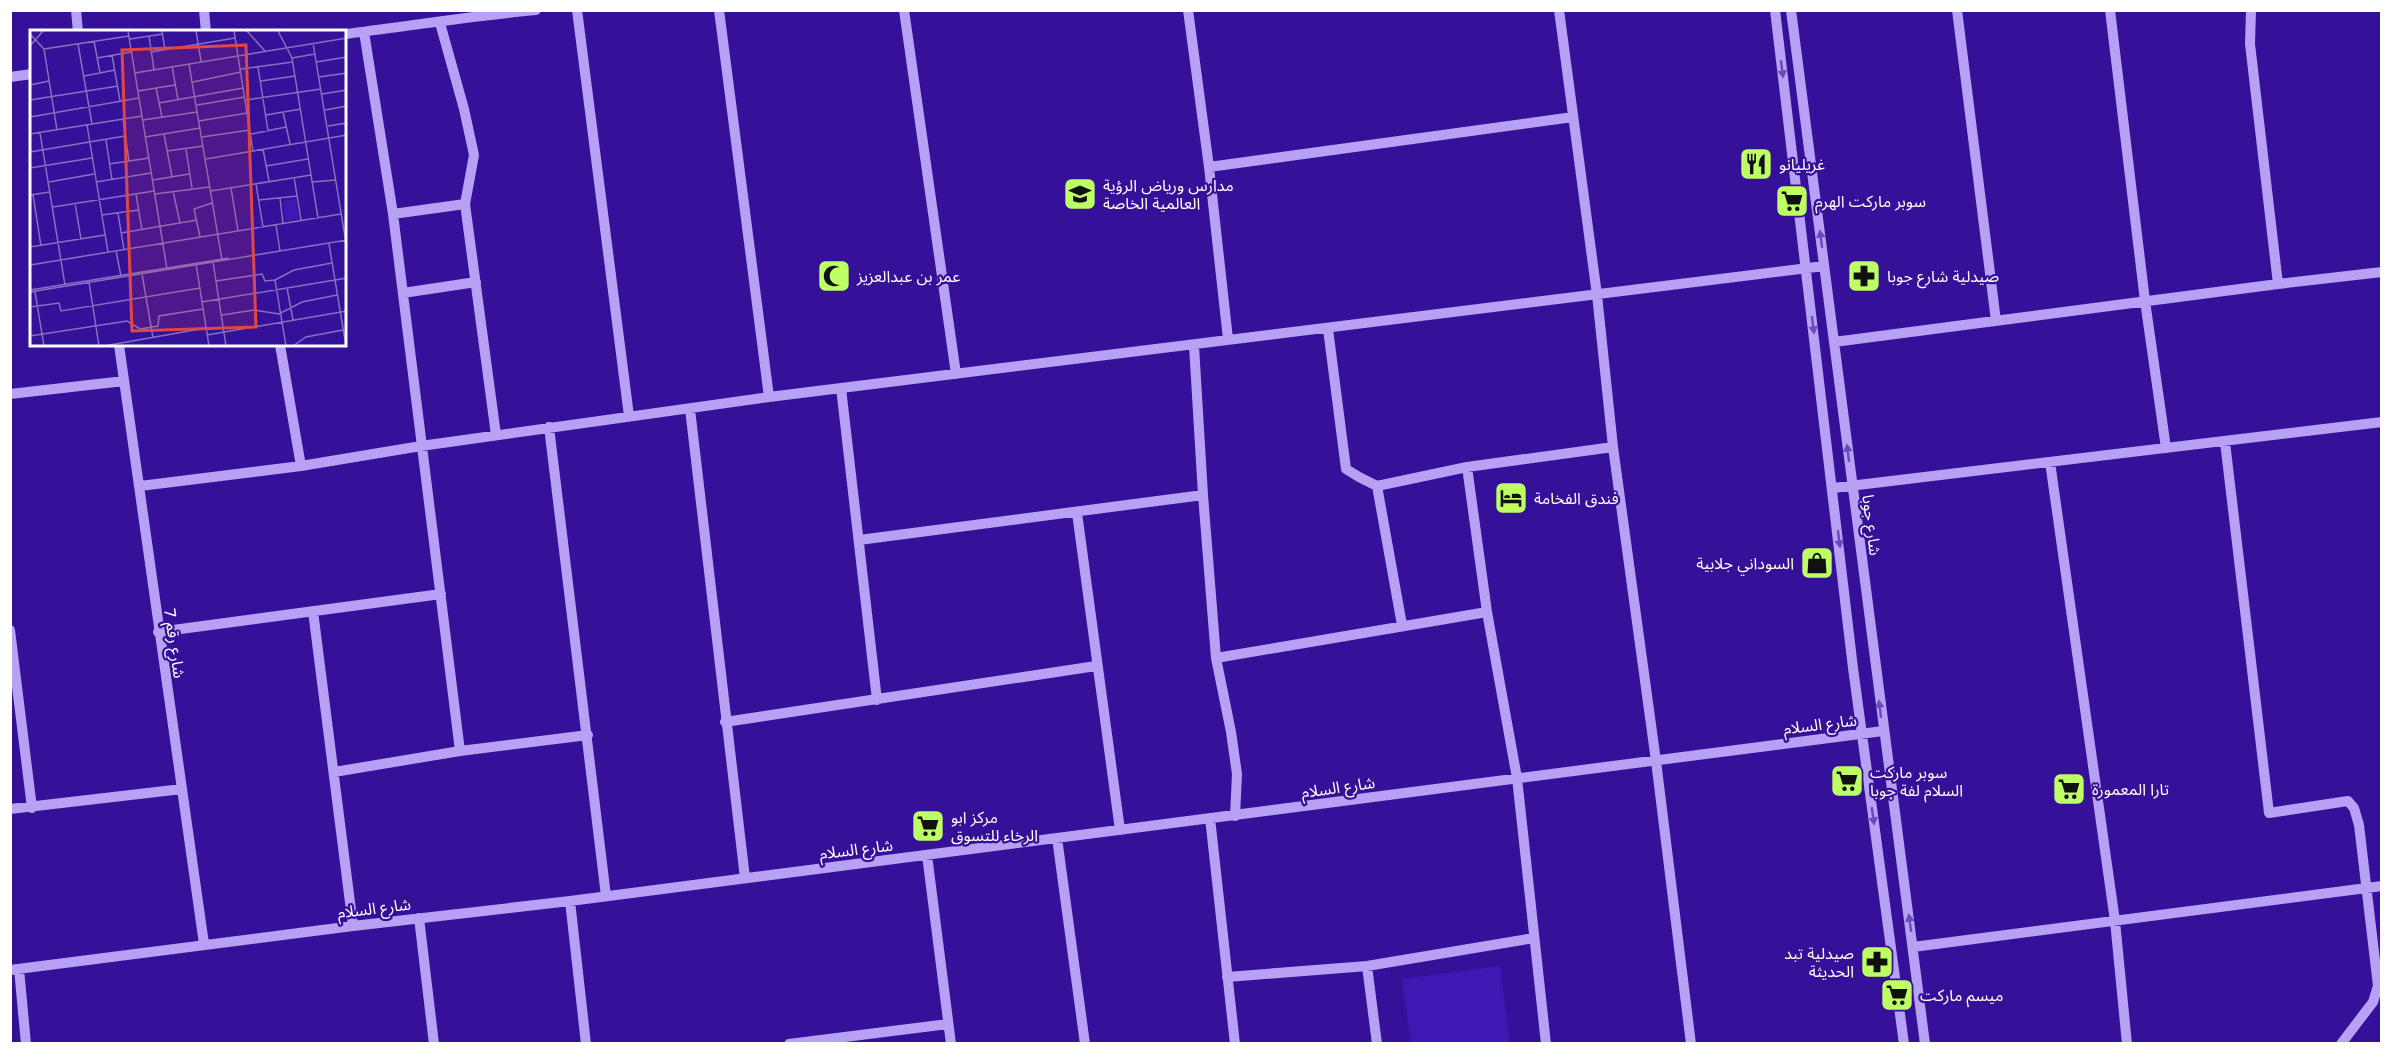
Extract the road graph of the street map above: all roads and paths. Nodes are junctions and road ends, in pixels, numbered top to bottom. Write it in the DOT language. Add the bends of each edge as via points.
graph roads {
  1 [pos="76,10"];
  2 [pos="204,10"];
  3 [pos="536,10"];
  4 [pos="577,10"];
  5 [pos="719,10"];
  6 [pos="904,10"];
  7 [pos="1188,10"];
  8 [pos="1559,10"];
  9 [pos="1774,10"];
  10 [pos="1791,10"];
  11 [pos="1957,10"];
  12 [pos="2110,10"];
  13 [pos="2251,10"];
  14 [pos="466,13"];
  15 [pos="440,23"];
  16 [pos="78,30"];
  17 [pos="206,30"];
  18 [pos="364,32"];
  19 [pos="346,34"];
  20 [pos="30,74"];
  21 [pos="10,77"];
  22 [pos="1573,117"];
  23 [pos="1209,167"];
  24 [pos="465,204"];
  25 [pos="393,214"];
  26 [pos="1824,266"];
  27 [pos="1806,268"];
  28 [pos="2382,272"];
  29 [pos="476,282"];
  30 [pos="2278,284"];
  31 [pos="403,293"];
  32 [pos="1597,295"];
  33 [pos="2145,301"];
  34 [pos="1996,321"];
  35 [pos="1328,329"];
  36 [pos="1228,339"];
  37 [pos="1834,342"];
  38 [pos="119,346"];
  39 [pos="280,346"];
  40 [pos="1194,346"];
  41 [pos="956,374"];
  42 [pos="124,381"];
  43 [pos="841,388"];
  44 [pos="10,394"];
  45 [pos="769,397"];
  46 [pos="690,409"];
  47 [pos="629,416"];
  48 [pos="2382,422"];
  49 [pos="549,428"];
  50 [pos="496,435"];
  51 [pos="2225,442"];
  52 [pos="422,446"];
  53 [pos="1613,447"];
  54 [pos="2166,448"];
  55 [pos="2050,462"];
  56 [pos="301,466"];
  57 [pos="1467,467"];
  58 [pos="140,486"];
  59 [pos="1377,486"];
  60 [pos="1852,486"];
  61 [pos="1833,488"];
  62 [pos="1203,495"];
  63 [pos="1077,513"];
  64 [pos="859,540"];
  65 [pos="441,594"];
  66 [pos="313,610"];
  67 [pos="1487,612"];
  68 [pos="1402,625"];
  69 [pos="10,630"];
  70 [pos="158,632"];
  71 [pos="1216,658"];
  72 [pos="1096,666"];
  73 [pos="14,684"];
  74 [pos="877,700"];
  75 [pos="725,722"];
  76 [pos="1883,730"];
  77 [pos="1863,734"];
  78 [pos="588,735"];
  79 [pos="460,751"];
  80 [pos="1656,761"];
  81 [pos="334,772"];
  82 [pos="1517,778"];
  83 [pos="182,789"];
  84 [pos="32,808"];
  85 [pos="10,809"];
  86 [pos="1235,816"];
  87 [pos="1210,818"];
  88 [pos="1120,830"];
  89 [pos="1057,838"];
  90 [pos="927,855"];
  91 [pos="745,878"];
  92 [pos="2382,886"];
  93 [pos="2366,888"];
  94 [pos="606,896"];
  95 [pos="570,902"];
  96 [pos="419,918"];
  97 [pos="2115,921"];
  98 [pos="353,926"];
  99 [pos="1534,938"];
  100 [pos="204,944"];
  101 [pos="1913,947"];
  102 [pos="1367,966"];
  103 [pos="15,970"];
  104 [pos="1227,977"];
  105 [pos="1920,1005"];
  106 [pos="1899,1008"];
  107 [pos="948,1024"];
  108 [pos="26,1044"];
  109 [pos="434,1044"];
  110 [pos="586,1044"];
  111 [pos="789,1044"];
  112 [pos="951,1044"];
  113 [pos="1085,1044"];
  114 [pos="1235,1044"];
  115 [pos="1377,1044"];
  116 [pos="1546,1044"];
  117 [pos="1691,1044"];
  118 [pos="1904,1044"];
  119 [pos="1925,1044"];
  120 [pos="2127,1044"];
  121 [pos="2341,1044"];
  1 -- 16 [label="street"];
  2 -- 17 [label="street"];
  3 -- 14 [label="street"];
  4 -- 47 [label="street"];
  5 -- 45 [label="street"];
  6 -- 41 [label="street"];
  7 -- 23 [label="street"];
  8 -- 22 [label="street"];
  9 -- 27 [label="street, one-way"];
  26 -- 10 [label="street, شارع جوبا, one-way"];
  11 -- 34 [label="street"];
  12 -- 33 [label="street"];
  13 -- 30 [label="street" via="2250,44"];
  14 -- 15 [label="street"];
  15 -- 18 [label="street"];
  15 -- 24 [label="street" via="474,155"];
  18 -- 19 [label="street"];
  18 -- 25 [label="street"];
  20 -- 21 [label="street"];
  22 -- 23 [label="street"];
  22 -- 32 [label="street"];
  23 -- 36 [label="street"];
  24 -- 25 [label="street"];
  24 -- 29 [label="street"];
  25 -- 31 [label="street"];
  26 -- 27 [label="street"];
  26 -- 37 [label="street, شارع جوبا"];
  27 -- 32 [label="street"];
  27 -- 61 [label="street, one-way"];
  28 -- 30 [label="street"];
  29 -- 31 [label="street"];
  29 -- 50 [label="street"];
  30 -- 33 [label="street"];
  31 -- 52 [label="street"];
  32 -- 35 [label="street"];
  32 -- 53 [label="street"];
  33 -- 34 [label="street"];
  33 -- 54 [label="street"];
  34 -- 37 [label="street"];
  35 -- 36 [label="street"];
  35 -- 59 [label="street" via="1346,469"];
  36 -- 40 [label="street"];
  60 -- 37 [label="street, شارع جوبا, one-way"];
  38 -- 42 [label="street, شارع رقم 7"];
  39 -- 56 [label="street"];
  40 -- 41 [label="street"];
  40 -- 62 [label="street"];
  41 -- 43 [label="street"];
  42 -- 44 [label="street"];
  42 -- 58 [label="street, شارع رقم 7"];
  43 -- 45 [label="street"];
  43 -- 64 [label="street"];
  45 -- 46 [label="street"];
  46 -- 47 [label="street"];
  46 -- 75 [label="street"];
  47 -- 49 [label="street"];
  48 -- 51 [label="street"];
  49 -- 50 [label="street"];
  49 -- 78 [label="street"];
  50 -- 52 [label="street"];
  51 -- 54 [label="street"];
  51 -- 93 [label="street" via="2269,813 2348,801 2359,825"];
  52 -- 56 [label="street"];
  52 -- 65 [label="street"];
  53 -- 57 [label="street"];
  53 -- 80 [label="street"];
  54 -- 55 [label="street"];
  55 -- 60 [label="street"];
  55 -- 97 [label="street"];
  56 -- 58 [label="street"];
  57 -- 59 [label="street"];
  57 -- 67 [label="street"];
  58 -- 70 [label="street, شارع رقم 7"];
  59 -- 68 [label="street"];
  60 -- 61 [label="street"];
  76 -- 60 [label="street, شارع جوبا, one-way"];
  61 -- 77 [label="street, one-way"];
  62 -- 63 [label="street"];
  62 -- 71 [label="street"];
  63 -- 64 [label="street"];
  63 -- 72 [label="street"];
  64 -- 74 [label="street"];
  65 -- 66 [label="street"];
  65 -- 79 [label="street"];
  66 -- 70 [label="street"];
  66 -- 81 [label="street"];
  67 -- 68 [label="street"];
  67 -- 82 [label="street"];
  68 -- 71 [label="street"];
  69 -- 73 [label="street"];
  70 -- 83 [label="street, شارع رقم 7"];
  71 -- 86 [label="street" via="1232,732 1237,774"];
  72 -- 74 [label="street"];
  72 -- 88 [label="street"];
  73 -- 84 [label="street"];
  74 -- 75 [label="street"];
  75 -- 91 [label="street"];
  76 -- 77 [label="street, شارع السلام"];
  101 -- 76 [label="street, شارع جوبا, one-way"];
  77 -- 80 [label="street, شارع السلام"];
  77 -- 106 [label="street, one-way"];
  78 -- 79 [label="street"];
  78 -- 94 [label="street"];
  79 -- 81 [label="street"];
  80 -- 82 [label="street, شارع السلام"];
  80 -- 117 [label="street"];
  81 -- 98 [label="street"];
  82 -- 86 [label="street, شارع السلام"];
  82 -- 99 [label="street"];
  83 -- 84 [label="street"];
  83 -- 100 [label="street, شارع رقم 7"];
  84 -- 85 [label="street"];
  86 -- 87 [label="street, شارع السلام"];
  87 -- 88 [label="street, شارع السلام"];
  87 -- 104 [label="street"];
  88 -- 89 [label="street, شارع السلام"];
  89 -- 90 [label="street, شارع السلام"];
  89 -- 113 [label="street"];
  90 -- 91 [label="street, شارع السلام"];
  90 -- 107 [label="street"];
  91 -- 94 [label="street, شارع السلام"];
  92 -- 93 [label="street"];
  93 -- 97 [label="street"];
  93 -- 121 [label="street" via="2378,986 2373,1002"];
  94 -- 95 [label="street, شارع السلام"];
  95 -- 96 [label="street, شارع السلام"];
  95 -- 110 [label="street"];
  96 -- 98 [label="street, شارع السلام"];
  96 -- 109 [label="street"];
  97 -- 101 [label="street"];
  97 -- 120 [label="street"];
  98 -- 100 [label="street, شارع السلام"];
  99 -- 102 [label="street"];
  99 -- 116 [label="street"];
  100 -- 103 [label="street, شارع السلام"];
  101 -- 105 [label="street, شارع جوبا"];
  102 -- 104 [label="street"];
  102 -- 115 [label="street"];
  103 -- 108 [label="street"];
  104 -- 114 [label="street"];
  105 -- 106 [label="street"];
  105 -- 119 [label="street, شارع جوبا"];
  106 -- 118 [label="street"];
  107 -- 111 [label="street"];
  107 -- 112 [label="street"];
}
